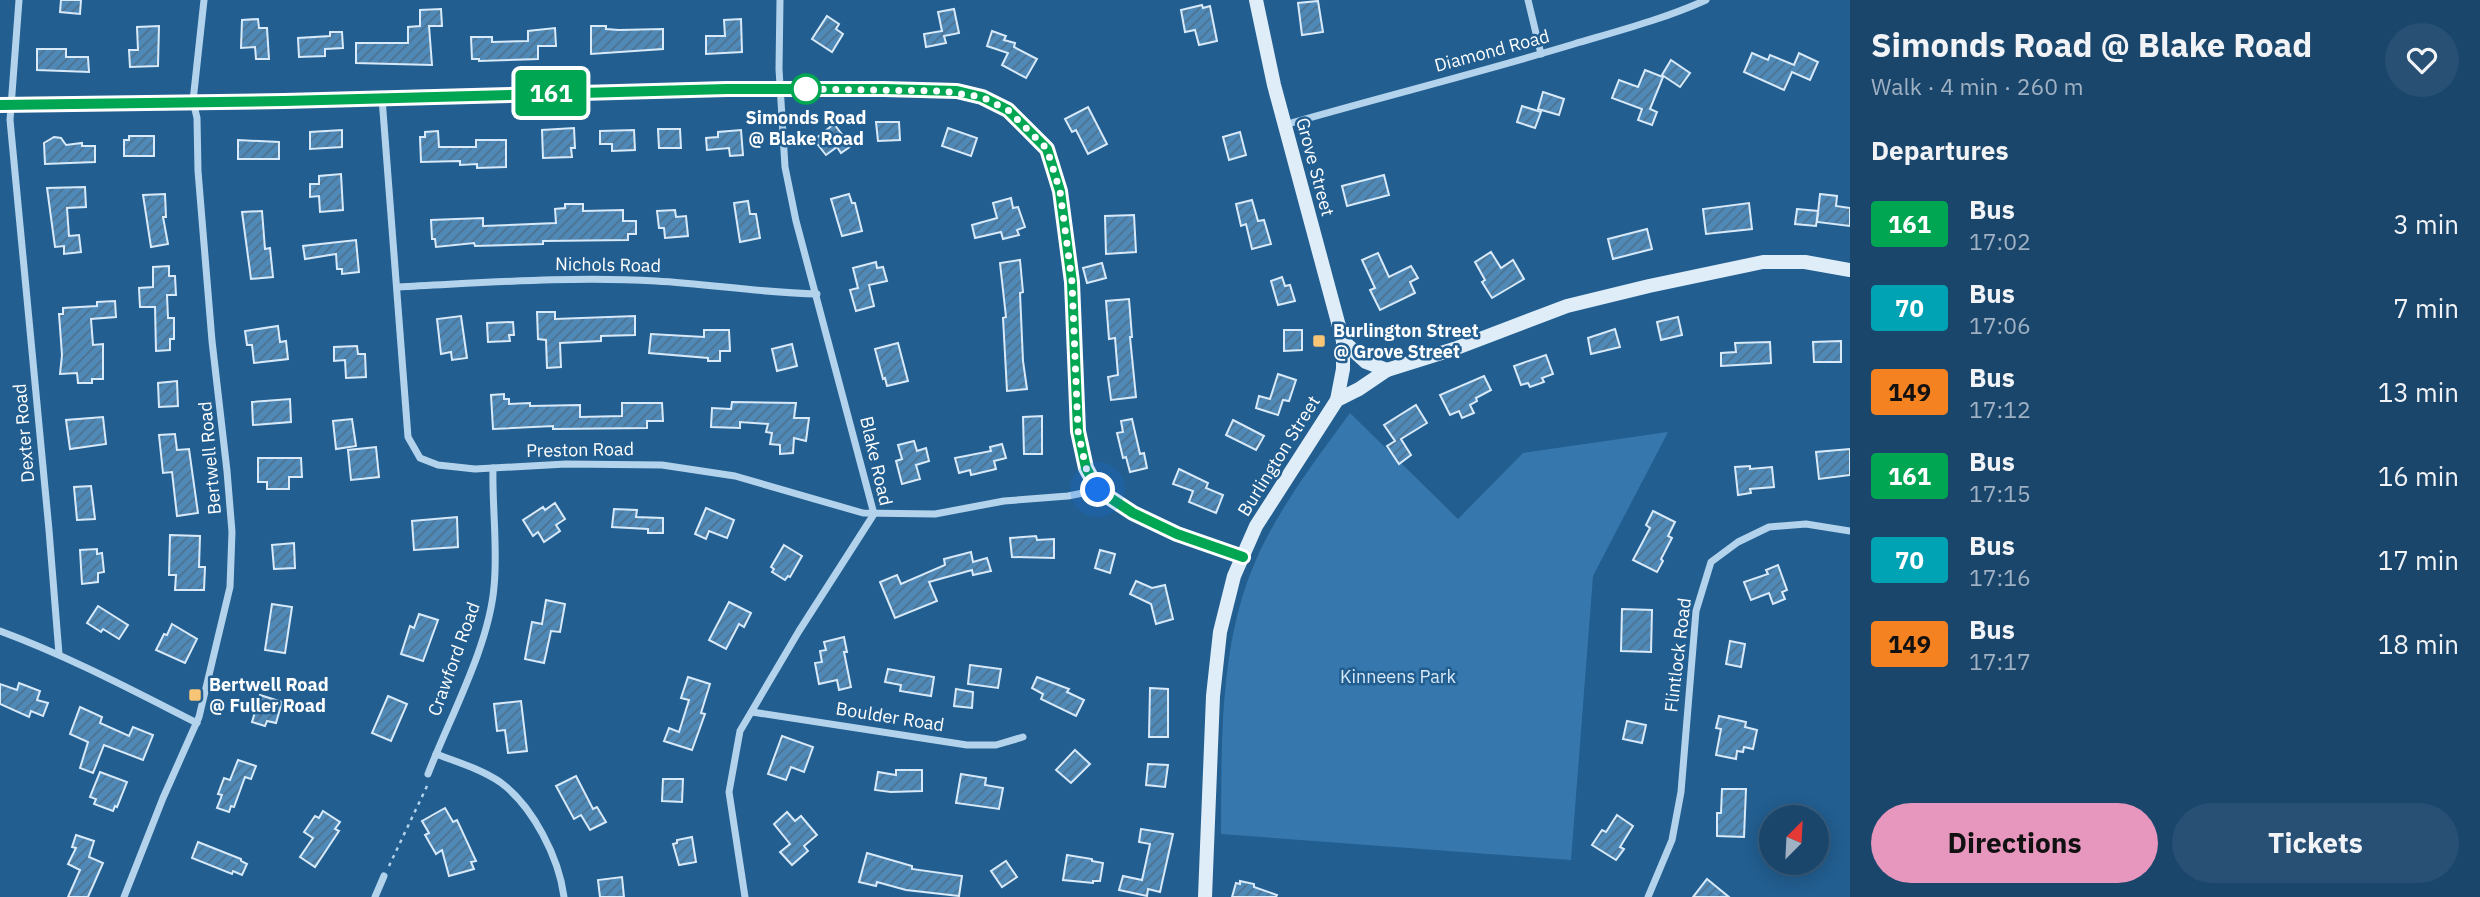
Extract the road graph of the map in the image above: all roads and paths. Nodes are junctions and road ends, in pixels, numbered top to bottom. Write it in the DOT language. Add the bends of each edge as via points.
graph roads {
  1 [pos="19,0"];
  2 [pos="204,0"];
  3 [pos="780,0"];
  4 [pos="1256,0"];
  5 [pos="1528,0"];
  6 [pos="1706,0"];
  7 [pos="1541,54"];
  8 [pos="782,89"];
  9 [pos="382,98"];
  10 [pos="193,101"];
  11 [pos="0,105"];
  12 [pos="12,105"];
  13 [pos="1284,125"];
  14 [pos="1850,270"];
  15 [pos="398,287"];
  16 [pos="817,294"];
  17 [pos="1342,341"];
  18 [pos="1387,370"];
  19 [pos="1337,400"];
  20 [pos="493,468"];
  21 [pos="1098,490"];
  22 [pos="874,514"];
  23 [pos="1850,531"];
  24 [pos="1243,557"];
  25 [pos="0,631"];
  26 [pos="59,654"];
  27 [pos="752,712"];
  28 [pos="197,723"];
  29 [pos="1023,737"];
  30 [pos="436,754"];
  31 [pos="428,774"];
  32 [pos="384,876"];
  33 [pos="124,897"];
  34 [pos="375,897"];
  35 [pos="564,897"];
  36 [pos="745,897"];
  37 [pos="1205,897"];
  38 [pos="1648,897"];
  1 -- 12 [label="street, Dexter Road"];
  2 -- 10 [label="street, Bertwell Road"];
  3 -- 8 [label="street, Blake Road"];
  4 -- 13 [label="main road, Grove Street"];
  5 -- 7 [label="street"];
  6 -- 7 [label="street, Diamond Road"];
  7 -- 13 [label="street, Diamond Road"];
  8 -- 9 [label="street"];
  8 -- 16 [label="street, Blake Road" via="785,167"];
  8 -- 21 [label="street" via="971,94 1008,110 1047,149 1060,191 1072,282 1078,431 1086,468"];
  9 -- 10 [label="street"];
  9 -- 15 [label="street, Preston Road"];
  10 -- 12 [label="street"];
  10 -- 28 [label="street, Bertwell Road" via="232,532 230,587"];
  11 -- 12 [label="street"];
  12 -- 26 [label="street, Dexter Road"];
  13 -- 17 [label="main road, Grove Street"];
  14 -- 18 [label="main road, Burlington Street" via="1805,262 1763,262 1649,286 1567,306"];
  15 -- 16 [label="street, Nichols Road" via="589,279"];
  15 -- 20 [label="street, Preston Road" via="408,437 420,458 438,465"];
  16 -- 22 [label="street, Blake Road"];
  17 -- 18 [label="main road" via="1366,362"];
  17 -- 19 [label="main road, Grove Street"];
  18 -- 19 [label="main road, Burlington Street"];
  19 -- 24 [label="main road, Burlington Street" via="1256,526"];
  20 -- 22 [label="street, Preston Road" via="662,465 735,476"];
  20 -- 30 [label="street, Crawford Road" via="495,585 489,620"];
  21 -- 22 [label="street, Preston Road" via="936,514"];
  21 -- 24 [label="street" via="1177,534"];
  22 -- 27 [label="street, Blake Road"];
  23 -- 38 [label="street, Flintlock Road" via="1806,524 1769,527 1711,562 1696,611 1681,792 1672,840"];
  24 -- 37 [label="main road, Burlington Street" via="1220,632"];
  25 -- 26 [label="street"];
  26 -- 28 [label="street"];
  27 -- 29 [label="street, Boulder Road" via="967,745 996,745"];
  27 -- 36 [label="street, Blake Road" via="740,731 729,792"];
  28 -- 33 [label="street, Bertwell Road"];
  30 -- 31 [label="street, Crawford Road"];
  30 -- 35 [label="street" via="500,782 522,804 539,826"];
  31 -- 32 [label="path" via="428,786"];
  32 -- 34 [label="street"];
}
